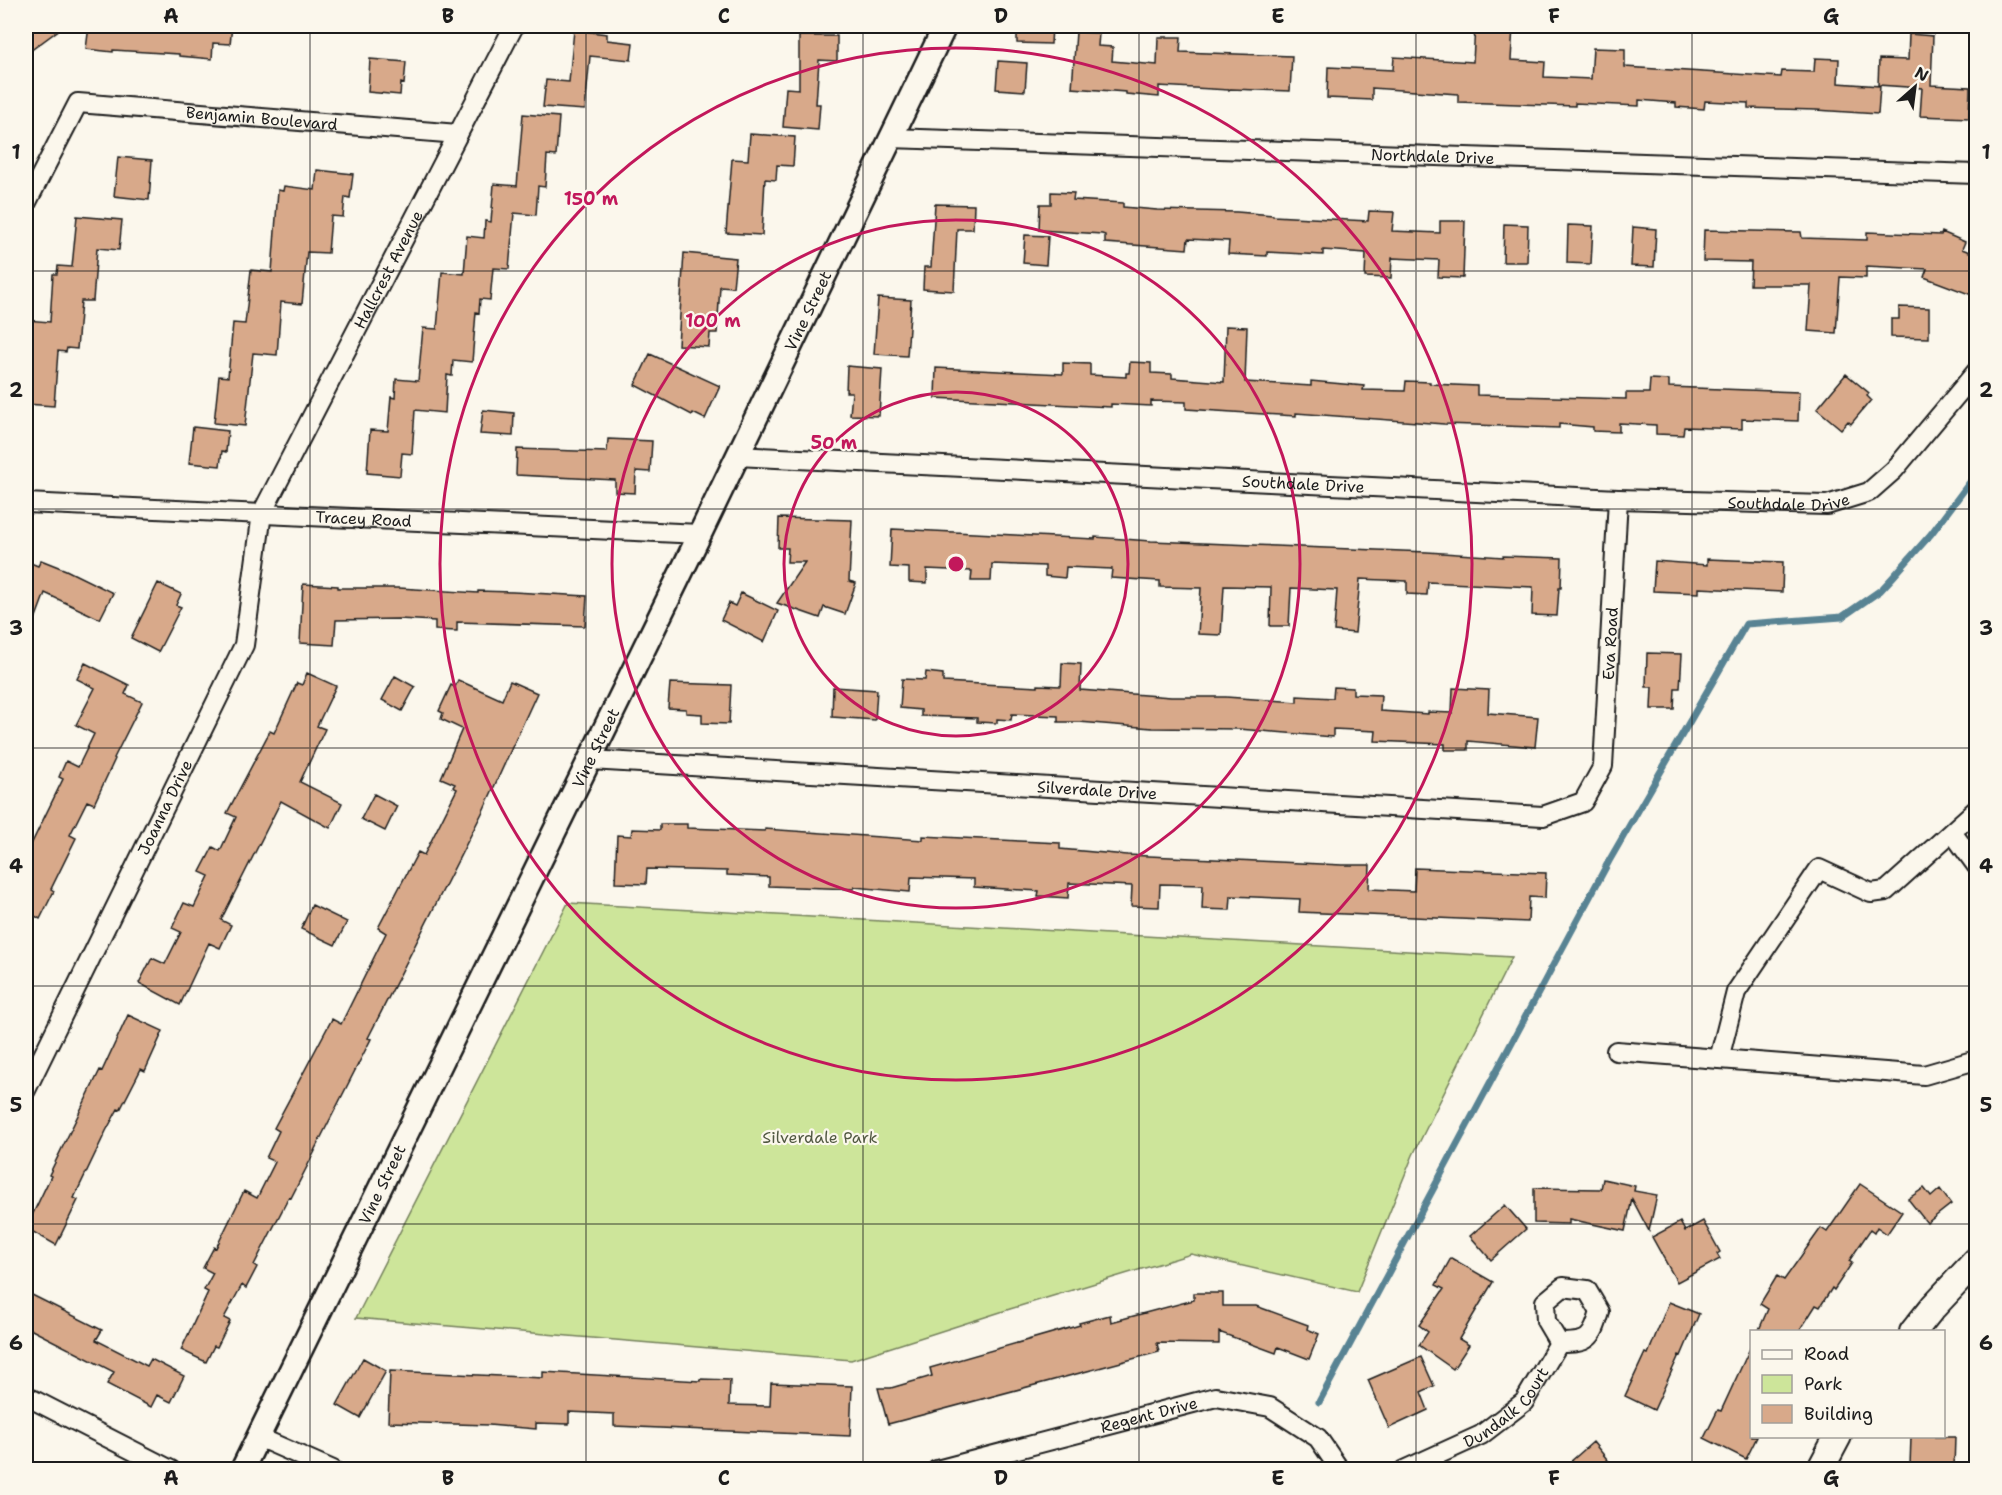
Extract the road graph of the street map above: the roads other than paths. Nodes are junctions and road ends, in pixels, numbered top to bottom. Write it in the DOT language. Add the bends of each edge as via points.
graph roads {
  1 [pos="514,26"];
  2 [pos="945,26"];
  3 [pos="458,134"];
  4 [pos="890,138"];
  5 [pos="1977,174"];
  6 [pos="26,204"];
  7 [pos="1977,372"];
  8 [pos="737,456"];
  9 [pos="1618,499"];
  10 [pos="26,503"];
  11 [pos="262,513"];
  12 [pos="700,534"];
  13 [pos="590,759"];
  14 [pos="1593,784"];
  15 [pos="1977,810"];
  16 [pos="1952,832"];
  17 [pos="1977,865"];
  18 [pos="1616,1051"];
  19 [pos="1719,1059"];
  20 [pos="1977,1060"];
  21 [pos="26,1090"];
  22 [pos="1977,1261"];
  23 [pos="1914,1330"];
  24 [pos="1559,1343"];
  25 [pos="26,1396"];
  26 [pos="258,1437"];
  27 [pos="1837,1438"];
  28 [pos="985,1463"];
  29 [pos="171,1470"];
  30 [pos="242,1470"];
  31 [pos="333,1470"];
  32 [pos="937,1470"];
  33 [pos="1340,1470"];
  34 [pos="1404,1470"];
  35 [pos="1820,1470"];
  1 -- 3 [label="street, Hallcrest Avenue"];
  2 -- 4 [label="street, Vine Street"];
  3 -- 6 [label="street, Benjamin Boulevard" via="78,103"];
  3 -- 11 [label="street, Hallcrest Avenue"];
  4 -- 5 [label="street, Northdale Drive"];
  4 -- 8 [label="street, Vine Street"];
  7 -- 9 [label="street, Southdale Drive" via="1894,470 1869,492 1827,505"];
  8 -- 9 [label="street, Southdale Drive"];
  8 -- 12 [label="street, Vine Street"];
  9 -- 14 [label="street, Eva Road" via="1603,766"];
  10 -- 11 [label="street, Tracey Road"];
  11 -- 12 [label="street, Tracey Road"];
  11 -- 21 [label="street, Joanna Drive" via="244,645"];
  12 -- 13 [label="street, Vine Street"];
  13 -- 14 [label="street, Silverdale Drive" via="1544,816 1583,802"];
  13 -- 26 [label="street, Vine Street"];
  15 -- 16 [label="street"];
  16 -- 17 [label="street"];
  16 -- 19 [label="street" via="1886,891 1871,893 1819,869 1736,992"];
  18 -- 19 [label="street"];
  19 -- 20 [label="street" via="1924,1075"];
  22 -- 23 [label="main road"];
  24 -- 34 [label="street, Dundalk Court" via="1524,1402 1481,1435"];
  25 -- 29 [label="street"];
  26 -- 30 [label="street, Vine Street"];
  26 -- 31 [label="street"];
  27 -- 35 [label="main road"];
  28 -- 32 [label="street, Regent Drive"];
  28 -- 33 [label="street, Regent Drive" via="1216,1397 1270,1407 1318,1438"];
}
